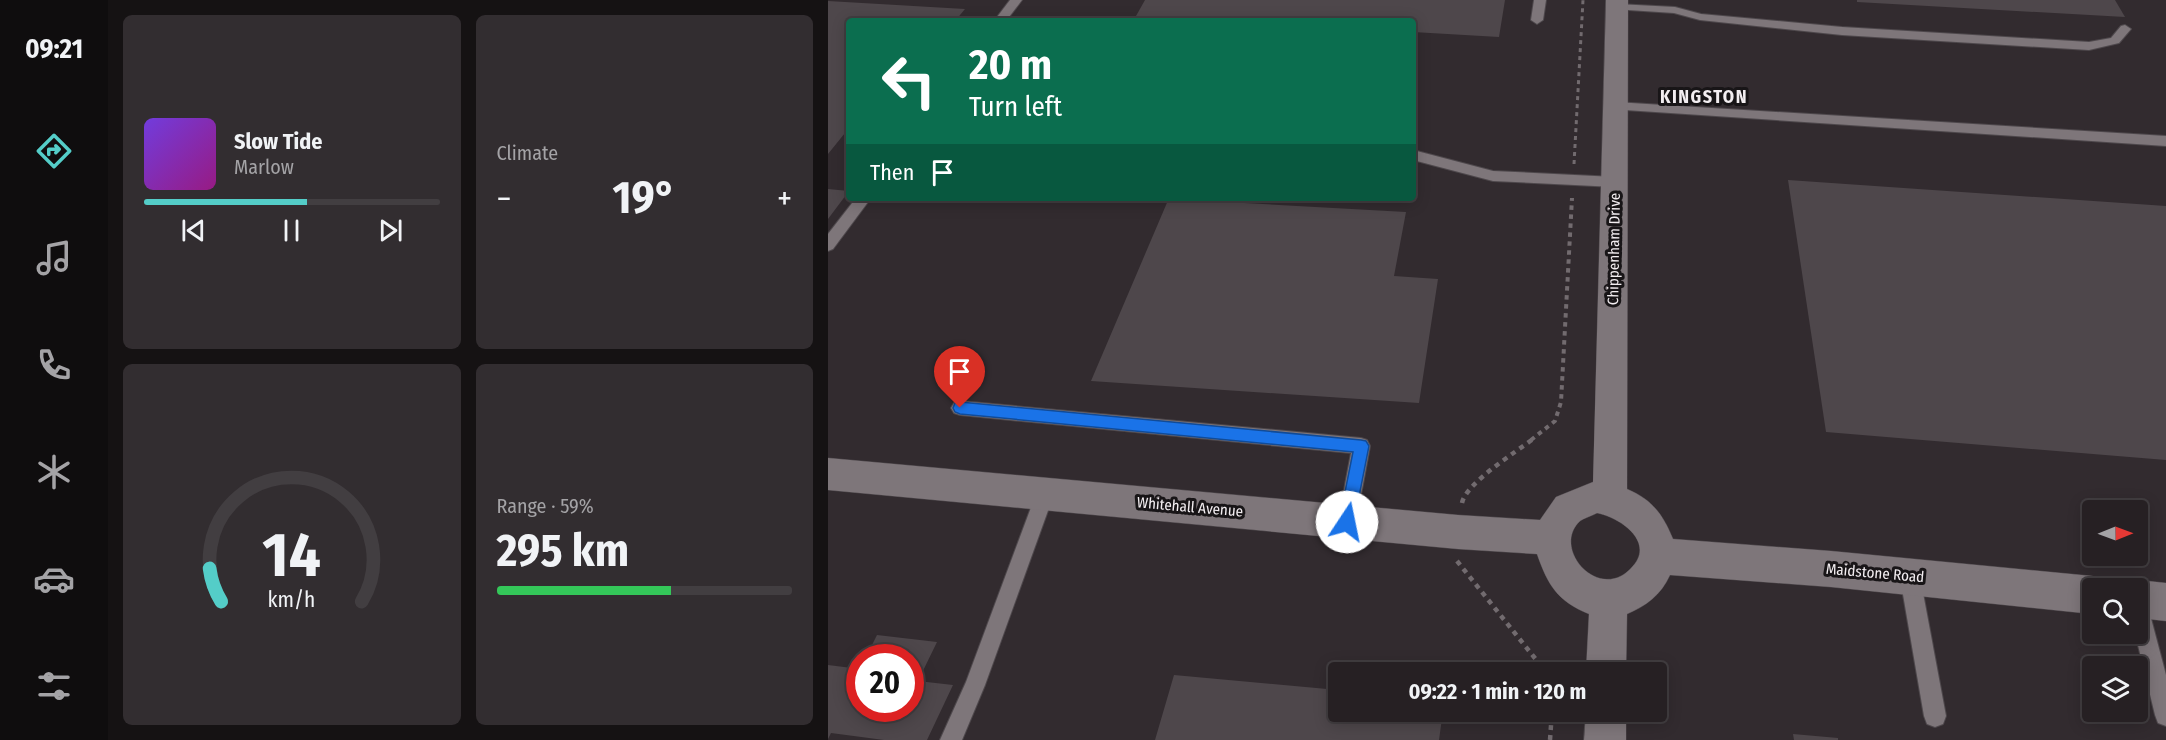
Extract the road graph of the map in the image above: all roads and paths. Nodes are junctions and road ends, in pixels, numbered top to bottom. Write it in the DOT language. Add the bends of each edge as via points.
graph roads {
  1 [pos="1016,0"];
  2 [pos="1540,0"];
  3 [pos="1583,0"];
  4 [pos="1617,4"];
  5 [pos="1002,18"];
  6 [pos="1537,20"];
  7 [pos="2125,29"];
  8 [pos="1615,106"];
  9 [pos="2166,141"];
  10 [pos="1416,156"];
  11 [pos="1573,180"];
  12 [pos="1615,182"];
  13 [pos="862,201"];
  14 [pos="828,245"];
  15 [pos="960,408"];
  16 [pos="828,474"];
  17 [pos="1045,494"];
  18 [pos="1610,498"];
  19 [pos="1347,522"];
  20 [pos="1458,532"];
  21 [pos="1553,538"];
  22 [pos="1657,556"];
  23 [pos="1910,577"];
  24 [pos="2082,594"];
  25 [pos="1608,599"];
  26 [pos="2148,600"];
  27 [pos="2166,602"];
  28 [pos="2148,644"];
  29 [pos="1538,662"];
  30 [pos="1606,662"];
  31 [pos="2166,715"];
  32 [pos="1935,716"];
  33 [pos="1552,722"];
  34 [pos="1606,722"];
  35 [pos="951,740"];
  36 [pos="1551,740"];
  37 [pos="1605,740"];
  1 -- 5 [label="lane"];
  2 -- 6 [label="lane"];
  3 -- 11 [label="path"];
  4 -- 7 [label="lane" via="1675,9 1700,17 1842,31 2089,46 2112,44 2123,36"];
  4 -- 8 [label="street, Chippenham Drive"];
  8 -- 9 [label="lane"];
  8 -- 12 [label="street, Chippenham Drive"];
  10 -- 11 [label="lane" via="1493,176"];
  11 -- 12 [label="lane"];
  11 -- 20 [label="path" via="1562,402 1555,421 1463,498"];
  12 -- 18 [label="street, Chippenham Drive"];
  13 -- 14 [label="lane"];
  15 -- 19 [label="lane" via="1361,446"];
  16 -- 17 [label="street, Whitehall Avenue"];
  17 -- 19 [label="street, Whitehall Avenue"];
  17 -- 35 [label="lane"];
  18 -- 21 [label="street" via="1584,500 1572,506 1556,525"];
  18 -- 22 [label="street" via="1639,512 1656,540"];
  19 -- 20 [label="street, Whitehall Avenue"];
  20 -- 21 [label="street, Whitehall Avenue"];
  20 -- 29 [label="path" via="1457,563"];
  21 -- 25 [label="street" via="1552,552 1566,580 1592,597"];
  22 -- 23 [label="street, Maidstone Road"];
  22 -- 25 [label="street" via="1646,582 1636,591"];
  23 -- 24 [label="street, Maidstone Road"];
  23 -- 32 [label="lane"];
  25 -- 30 [label="street"];
  26 -- 27 [label="street"];
  28 -- 31 [label="lane"];
  33 -- 36 [label="path"];
  34 -- 37 [label="street"];
}
